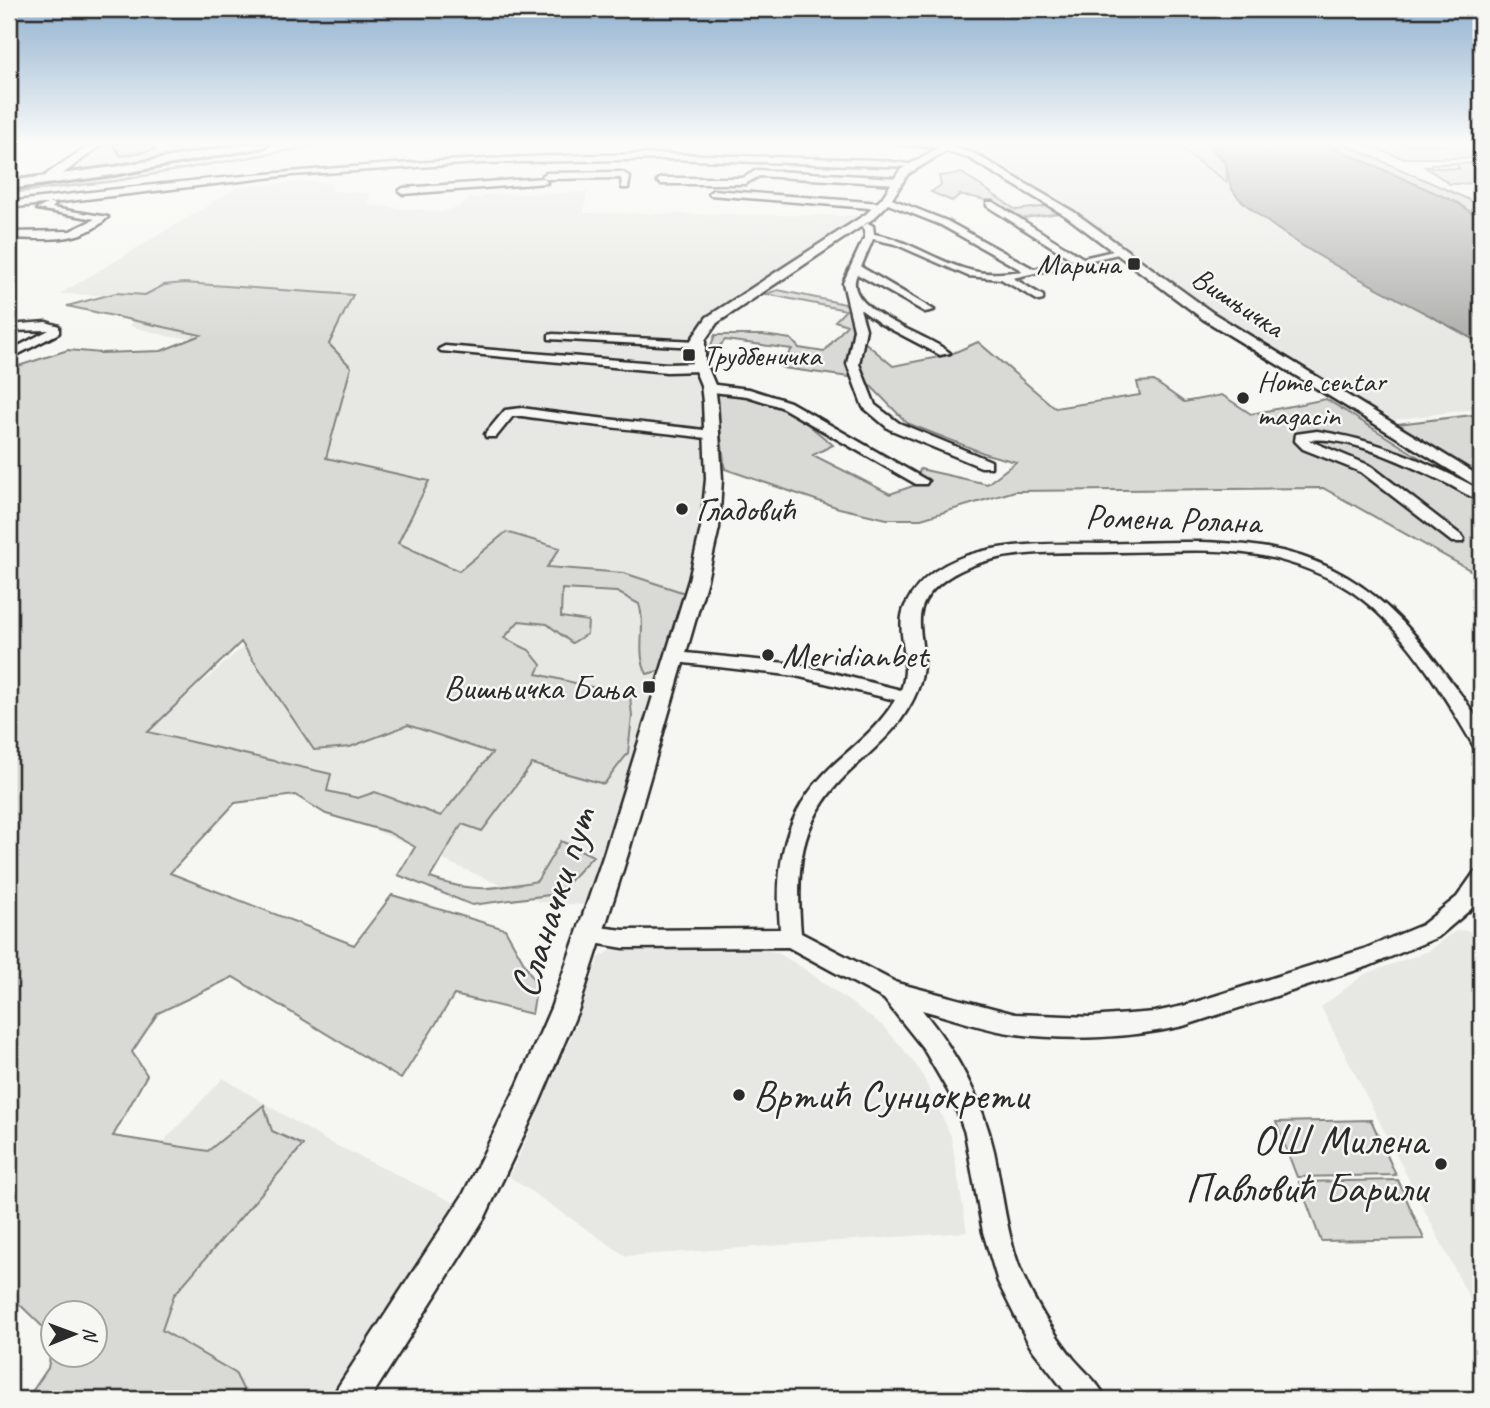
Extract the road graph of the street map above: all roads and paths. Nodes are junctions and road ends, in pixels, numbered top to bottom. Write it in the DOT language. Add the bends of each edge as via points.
graph roads {
  1 [pos="47,210"];
  2 [pos="876,210"];
  3 [pos="904,210"];
  4 [pos="999,210"];
  5 [pos="1063,210"];
  6 [pos="862,222"];
  7 [pos="39,225"];
  8 [pos="94,225"];
  9 [pos="9,235"];
  10 [pos="870,236"];
  11 [pos="1122,252"];
  12 [pos="1079,260"];
  13 [pos="855,268"];
  14 [pos="1031,271"];
  15 [pos="1003,276"];
  16 [pos="851,298"];
  17 [pos="1039,298"];
  18 [pos="929,310"];
  19 [pos="9,328"];
  20 [pos="553,337"];
  21 [pos="697,344"];
  22 [pos="445,349"];
  23 [pos="944,353"];
  24 [pos="9,356"];
  25 [pos="700,367"];
  26 [pos="708,388"];
  27 [pos="491,434"];
  28 [pos="713,435"];
  29 [pos="986,464"];
  30 [pos="921,481"];
  31 [pos="1481,484"];
  32 [pos="1481,496"];
  33 [pos="1457,539"];
  34 [pos="676,657"];
  35 [pos="906,696"];
  36 [pos="1481,743"];
  37 [pos="1481,879"];
  38 [pos="590,935"];
  39 [pos="791,938"];
  40 [pos="892,992"];
  41 [pos="350,1399"];
  42 [pos="1091,1399"];
  1 -- 8 [label="street" via="103,217"];
  2 -- 6 [label="street"];
  3 -- 14 [label="street" via="944,223"];
  4 -- 12 [label="street"];
  5 -- 11 [label="street, Вишњичка"];
  6 -- 10 [label="street" via="870,228"];
  6 -- 21 [label="street" via="712,320"];
  7 -- 8 [label="street"];
  8 -- 9 [label="street" via="73,235"];
  10 -- 13 [label="street"];
  10 -- 15 [label="street" via="906,244 971,274"];
  11 -- 12 [label="street"];
  11 -- 31 [label="street, Вишњичка" via="1215,321"];
  12 -- 14 [label="street"];
  13 -- 16 [label="street" via="848,283"];
  13 -- 18 [label="street"];
  14 -- 15 [label="street"];
  15 -- 17 [label="street"];
  16 -- 23 [label="street"];
  16 -- 29 [label="street" via="860,334 853,364 869,407 894,426"];
  19 -- 24 [label="street" via="55,327"];
  20 -- 21 [label="street"];
  21 -- 25 [label="street, Сланачки пут"];
  22 -- 25 [label="street"];
  25 -- 26 [label="street, Сланачки пут"];
  26 -- 28 [label="street, Сланачки пут"];
  26 -- 30 [label="street" via="765,396 793,406"];
  27 -- 28 [label="street" via="509,413 522,412"];
  28 -- 34 [label="street, Сланачки пут" via="710,528"];
  32 -- 33 [label="street" via="1379,450 1316,435 1299,439 1313,449 1366,468"];
  34 -- 35 [label="street" via="796,670"];
  34 -- 38 [label="street, Сланачки пут"];
  35 -- 36 [label="street, Ромена Ролана" via="915,667 908,630 911,612 930,583 952,568 998,553 1031,550 1217,547 1288,558 1348,583 1387,612"];
  35 -- 39 [label="street" via="885,728 832,778 804,816 792,843 788,868"];
  37 -- 40 [label="street" via="1464,903 1430,931 1369,957 1155,1022 1090,1027 996,1021"];
  38 -- 39 [label="street"];
  38 -- 41 [label="street, Сланачки пут" via="547,1053 488,1180"];
  39 -- 40 [label="street"];
  40 -- 42 [label="street" via="936,1044 960,1090 977,1132 1005,1264 1018,1293 1055,1357"];
}
